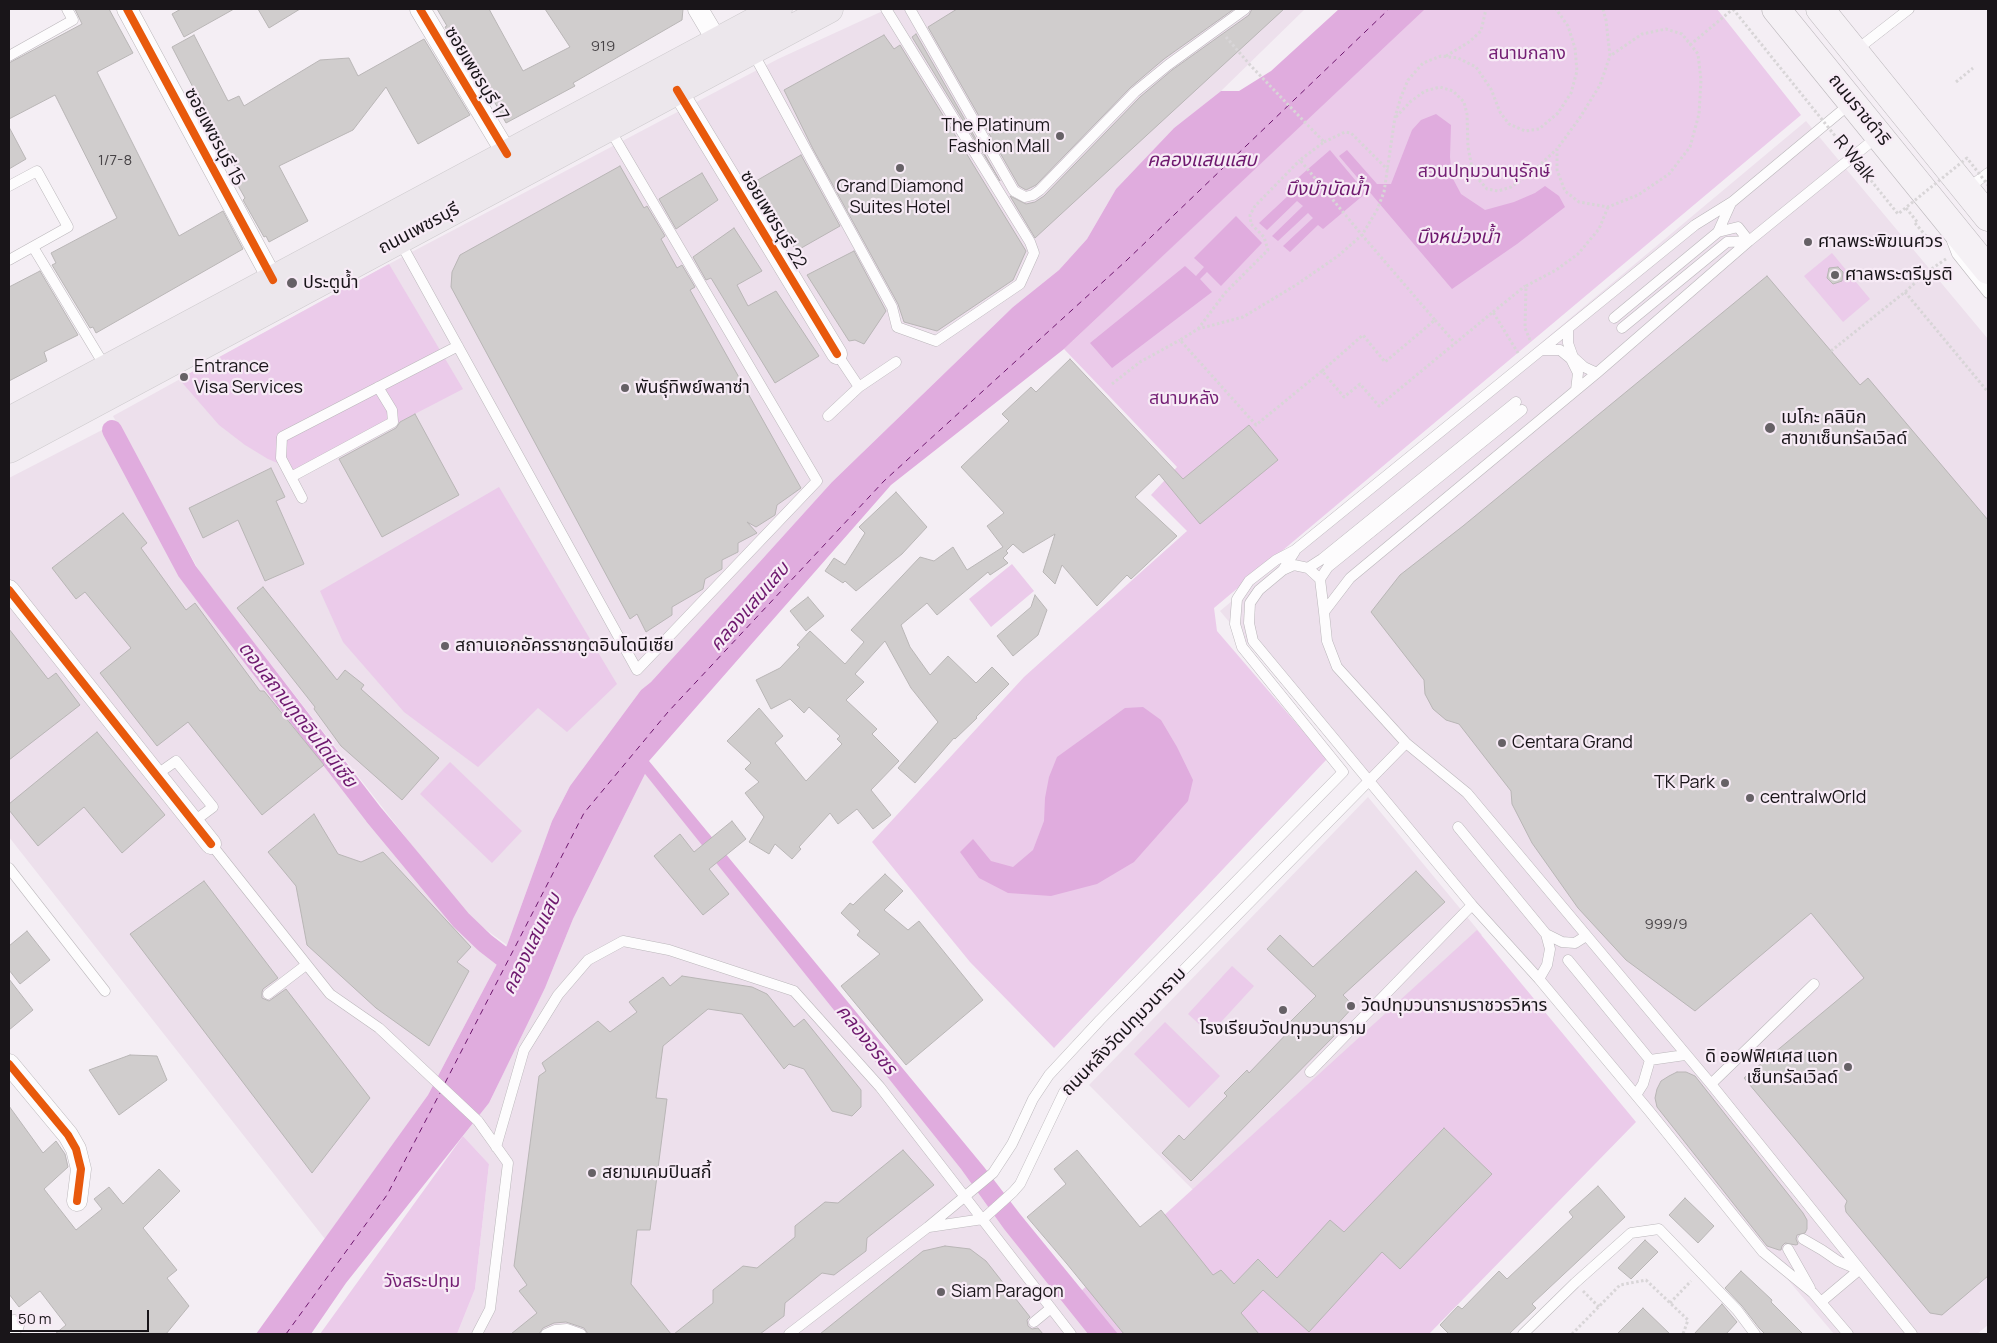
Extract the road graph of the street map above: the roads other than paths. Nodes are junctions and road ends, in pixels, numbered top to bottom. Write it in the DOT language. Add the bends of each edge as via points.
graph roads {
  1 [pos="67,9"];
  2 [pos="127,9"];
  3 [pos="420,9"];
  4 [pos="698,9"];
  5 [pos="778,9"];
  6 [pos="829,9"];
  7 [pos="886,9"];
  8 [pos="910,9"];
  9 [pos="1245,9"];
  10 [pos="1776,9"];
  11 [pos="1820,9"];
  12 [pos="1909,9"];
  13 [pos="717,41"];
  14 [pos="752,50"];
  15 [pos="9,56"];
  16 [pos="1861,60"];
  17 [pos="680,96"];
  18 [pos="1852,102"];
  19 [pos="608,127"];
  20 [pos="1879,136"];
  21 [pos="507,154"];
  22 [pos="1988,173"];
  23 [pos="9,186"];
  24 [pos="1975,187"];
  25 [pos="1732,202"];
  26 [pos="1988,207"];
  27 [pos="1942,212"];
  28 [pos="1988,217"];
  29 [pos="1718,232"];
  30 [pos="399,239"];
  31 [pos="1749,241"];
  32 [pos="33,247"];
  33 [pos="9,260"];
  34 [pos="1988,270"];
  35 [pos="274,280"];
  36 [pos="1988,293"];
  37 [pos="1614,318"];
  38 [pos="1622,328"];
  39 [pos="1568,329"];
  40 [pos="458,346"];
  41 [pos="1539,352"];
  42 [pos="837,354"];
  43 [pos="896,362"];
  44 [pos="106,369"];
  45 [pos="1597,373"];
  46 [pos="858,387"];
  47 [pos="378,388"];
  48 [pos="1576,390"];
  49 [pos="828,416"];
  50 [pos="9,421"];
  51 [pos="9,448"];
  52 [pos="292,478"];
  53 [pos="302,498"];
  54 [pos="1295,550"];
  55 [pos="1308,568"];
  56 [pos="1283,570"];
  57 [pos="1320,580"];
  58 [pos="9,590"];
  59 [pos="1324,612"];
  60 [pos="1406,744"];
  61 [pos="1370,782"];
  62 [pos="1458,827"];
  63 [pos="211,844"];
  64 [pos="9,868"];
  65 [pos="1472,905"];
  66 [pos="1546,934"];
  67 [pos="1586,936"];
  68 [pos="1568,960"];
  69 [pos="306,965"];
  70 [pos="1539,978"];
  71 [pos="1814,984"];
  72 [pos="105,991"];
  73 [pos="268,994"];
  74 [pos="1685,1054"];
  75 [pos="1650,1060"];
  76 [pos="9,1064"];
  77 [pos="1310,1072"];
  78 [pos="1711,1084"];
  79 [pos="1636,1095"];
  80 [pos="496,1148"];
  81 [pos="966,1197"];
  82 [pos="77,1201"];
  83 [pos="983,1219"];
  84 [pos="928,1227"];
  85 [pos="1803,1239"];
  86 [pos="1788,1249"];
  87 [pos="1859,1270"];
  88 [pos="1813,1294"];
  89 [pos="1821,1302"];
  90 [pos="1051,1308"];
  91 [pos="1034,1322"];
  92 [pos="477,1334"];
  93 [pos="546,1334"];
  94 [pos="581,1334"];
  95 [pos="789,1334"];
  96 [pos="1071,1334"];
  97 [pos="1523,1334"];
  98 [pos="1755,1334"];
  99 [pos="1848,1334"];
  100 [pos="1912,1334"];
  1 -- 15 [label="lane" via="73,20"];
  2 -- 35 [label="street, ซอยเพชรบุรี 15"];
  3 -- 21 [label="street, ซอยเพชรบุรี 17"];
  4 -- 13 [label="street"];
  5 -- 13 [label="main road, ถนนเพชรบุรี"];
  6 -- 14 [label="main road, ถนนเพชรบุรี"];
  7 -- 14 [label="lane" via="1034,253 1020,284 936,340 898,327 892,307"];
  8 -- 9 [label="lane" via="1014,191 1024,197 1033,195 1135,92"];
  10 -- 18 [label="main road, ถนนราชดำริ"];
  11 -- 16 [label="main road, ถนนราชดำริ"];
  12 -- 16 [label="lane"];
  13 -- 21 [label="main road, ถนนเพชรบุรี"];
  14 -- 17 [label="main road, ถนนเพชรบุรี"];
  16 -- 24 [label="main road, ถนนราชดำริ"];
  17 -- 19 [label="main road, ถนนเพชรบุรี"];
  17 -- 42 [label="street, ซอยเพชรบุรี 22"];
  18 -- 20 [label="main road, ถนนราชดำริ"];
  18 -- 25 [label="lane"];
  19 -- 30 [label="main road, ถนนเพชรบุรี"];
  19 -- 40 [label="lane" via="817,481 637,670"];
  20 -- 27 [label="main road, ถนนราชดำริ"];
  20 -- 31 [label="lane"];
  21 -- 35 [label="main road, ถนนเพชรบุรี"];
  22 -- 24 [label="lane"];
  23 -- 32 [label="lane" via="37,171 68,227"];
  24 -- 26 [label="lane, ถนนราชดำริ"];
  24 -- 28 [label="main road, ถนนราชดำริ"];
  25 -- 29 [label="lane"];
  25 -- 39 [label="lane" via="1695,225"];
  27 -- 34 [label="main road, ถนนราชดำริ"];
  27 -- 36 [label="lane, ถนนราชดำริ" via="1956,254"];
  29 -- 31 [label="lane" via="1738,227"];
  29 -- 37 [label="lane"];
  30 -- 40 [label="lane"];
  30 -- 51 [label="main road, ถนนเพชรบุรี"];
  31 -- 38 [label="lane" via="1726,242"];
  31 -- 45 [label="lane"];
  32 -- 33 [label="lane"];
  32 -- 44 [label="lane"];
  35 -- 44 [label="main road, ถนนเพชรบุรี"];
  39 -- 41 [label="lane"];
  39 -- 45 [label="lane" via="1573,357"];
  40 -- 47 [label="lane"];
  41 -- 48 [label="lane" via="1560,350 1571,359 1578,373"];
  41 -- 54 [label="lane"];
  42 -- 46 [label="lane"];
  43 -- 46 [label="lane"];
  44 -- 50 [label="main road, ถนนเพชรบุรี"];
  45 -- 48 [label="lane"];
  46 -- 49 [label="lane"];
  47 -- 52 [label="lane" via="282,437 281,458"];
  47 -- 52 [label="lane" via="392,410 392,422"];
  48 -- 59 [label="lane" via="1350,578"];
  52 -- 53 [label="lane"];
  54 -- 56 [label="lane"];
  54 -- 81 [label="lane, ถนนหลังวัดปทุมวนาราม" via="1249,581 1237,599 1235,624 1242,647 1343,772 1054,1070 1033,1099 1012,1144 993,1173"];
  55 -- 56 [label="lane" via="1294,565"];
  55 -- 57 [label="lane"];
  55 -- 57 [label="lane" via="1519,406 1328,567"];
  56 -- 61 [label="lane" via="1259,590 1250,603 1249,622 1254,641"];
  57 -- 59 [label="lane"];
  58 -- 63 [label="street"];
  59 -- 60 [label="lane" via="1327,641 1337,666"];
  60 -- 61 [label="lane, ถนนหลังวัดปทุมวนาราม"];
  60 -- 67 [label="lane" via="1467,793"];
  61 -- 65 [label="lane"];
  61 -- 83 [label="lane, ถนนหลังวัดปทุมวนาราม" via="1064,1092 1020,1184"];
  62 -- 66 [label="lane"];
  63 -- 69 [label="lane"];
  64 -- 72 [label="lane"];
  65 -- 70 [label="lane"];
  65 -- 77 [label="lane"];
  66 -- 67 [label="lane" via="1562,942 1575,942"];
  66 -- 70 [label="lane" via="1550,949 1547,965"];
  67 -- 74 [label="lane"];
  68 -- 75 [label="lane"];
  69 -- 73 [label="lane"];
  69 -- 80 [label="lane" via="330,994 379,1028 478,1121"];
  70 -- 79 [label="lane"];
  71 -- 78 [label="lane"];
  74 -- 75 [label="lane"];
  74 -- 78 [label="lane"];
  75 -- 79 [label="lane" via="1644,1084"];
  76 -- 82 [label="street" via="76,1149 81,1169"];
  78 -- 87 [label="lane"];
  79 -- 88 [label="lane" via="1763,1252"];
  80 -- 81 [label="lane" via="524,1050 558,995 588,960 623,942 669,950 794,991 880,1087"];
  80 -- 92 [label="lane" via="508,1163 490,1309"];
  81 -- 83 [label="lane"];
  81 -- 84 [label="lane, ถนนหลังวัดปทุมวนาราม"];
  83 -- 84 [label="lane"];
  83 -- 90 [label="lane"];
  84 -- 95 [label="lane, ถนนหลังวัดปทุมวนาราม"];
  85 -- 87 [label="lane"];
  86 -- 88 [label="lane"];
  87 -- 89 [label="lane"];
  87 -- 100 [label="lane"];
  88 -- 89 [label="lane"];
  89 -- 99 [label="lane"];
  90 -- 91 [label="lane"];
  90 -- 96 [label="lane"];
  93 -- 94 [label="lane" via="567,1329"];
  97 -- 98 [label="lane" via="1631,1233 1658,1229 1737,1310"];
}
